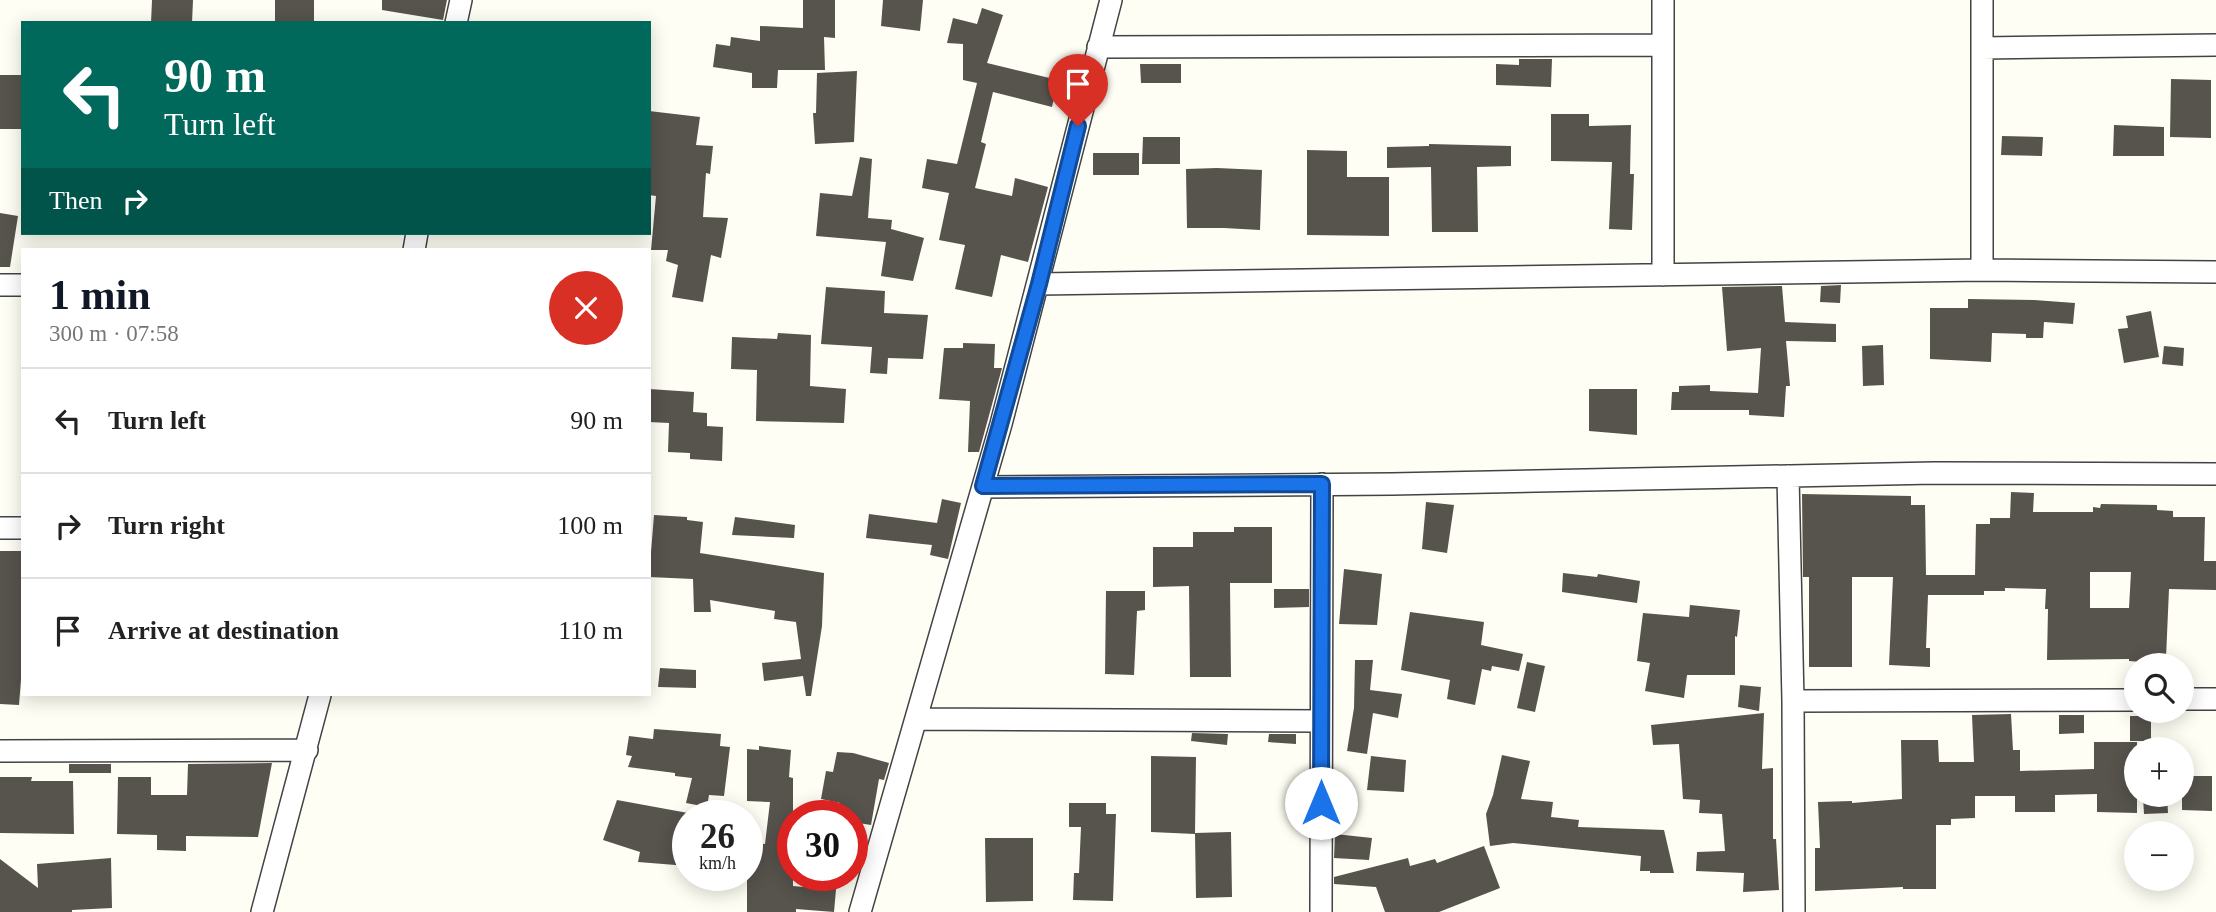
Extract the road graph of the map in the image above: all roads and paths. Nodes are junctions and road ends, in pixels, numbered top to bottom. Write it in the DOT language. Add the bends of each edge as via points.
graph roads {
  1 [pos="461,0"];
  2 [pos="1111,0"];
  3 [pos="1662,0"];
  4 [pos="1982,0"];
  5 [pos="456,21"];
  6 [pos="1663,45"];
  7 [pos="2216,45"];
  8 [pos="1098,47"];
  9 [pos="1982,48"];
  10 [pos="1982,270"];
  11 [pos="2216,272"];
  12 [pos="1663,275"];
  13 [pos="1039,284"];
  14 [pos="0,285"];
  15 [pos="21,285"];
  16 [pos="2216,474"];
  17 [pos="1788,476"];
  18 [pos="1322,484"];
  19 [pos="983,486"];
  20 [pos="0,528"];
  21 [pos="21,528"];
  22 [pos="320,696"];
  23 [pos="2194,699"];
  24 [pos="2216,699"];
  25 [pos="2124,700"];
  26 [pos="1793,701"];
  27 [pos="916,719"];
  28 [pos="1321,721"];
  29 [pos="307,750"];
  30 [pos="0,751"];
  31 [pos="262,912"];
  32 [pos="860,912"];
  33 [pos="1321,912"];
  34 [pos="1794,912"];
  1 -- 5 [label="street"];
  2 -- 8 [label="street"];
  3 -- 6 [label="street"];
  4 -- 9 [label="street"];
  6 -- 8 [label="street"];
  6 -- 12 [label="street"];
  7 -- 9 [label="street"];
  8 -- 13 [label="street"];
  9 -- 10 [label="street"];
  10 -- 11 [label="street"];
  10 -- 12 [label="street"];
  12 -- 13 [label="street"];
  13 -- 19 [label="street"];
  14 -- 15 [label="street"];
  16 -- 17 [label="street"];
  17 -- 18 [label="street"];
  17 -- 26 [label="street"];
  18 -- 19 [label="street"];
  18 -- 28 [label="street"];
  19 -- 27 [label="street"];
  20 -- 21 [label="street"];
  22 -- 29 [label="street"];
  23 -- 24 [label="street"];
  25 -- 26 [label="street"];
  26 -- 34 [label="street"];
  27 -- 28 [label="street"];
  27 -- 32 [label="street"];
  28 -- 33 [label="street"];
  29 -- 30 [label="street"];
  29 -- 31 [label="street"];
}
